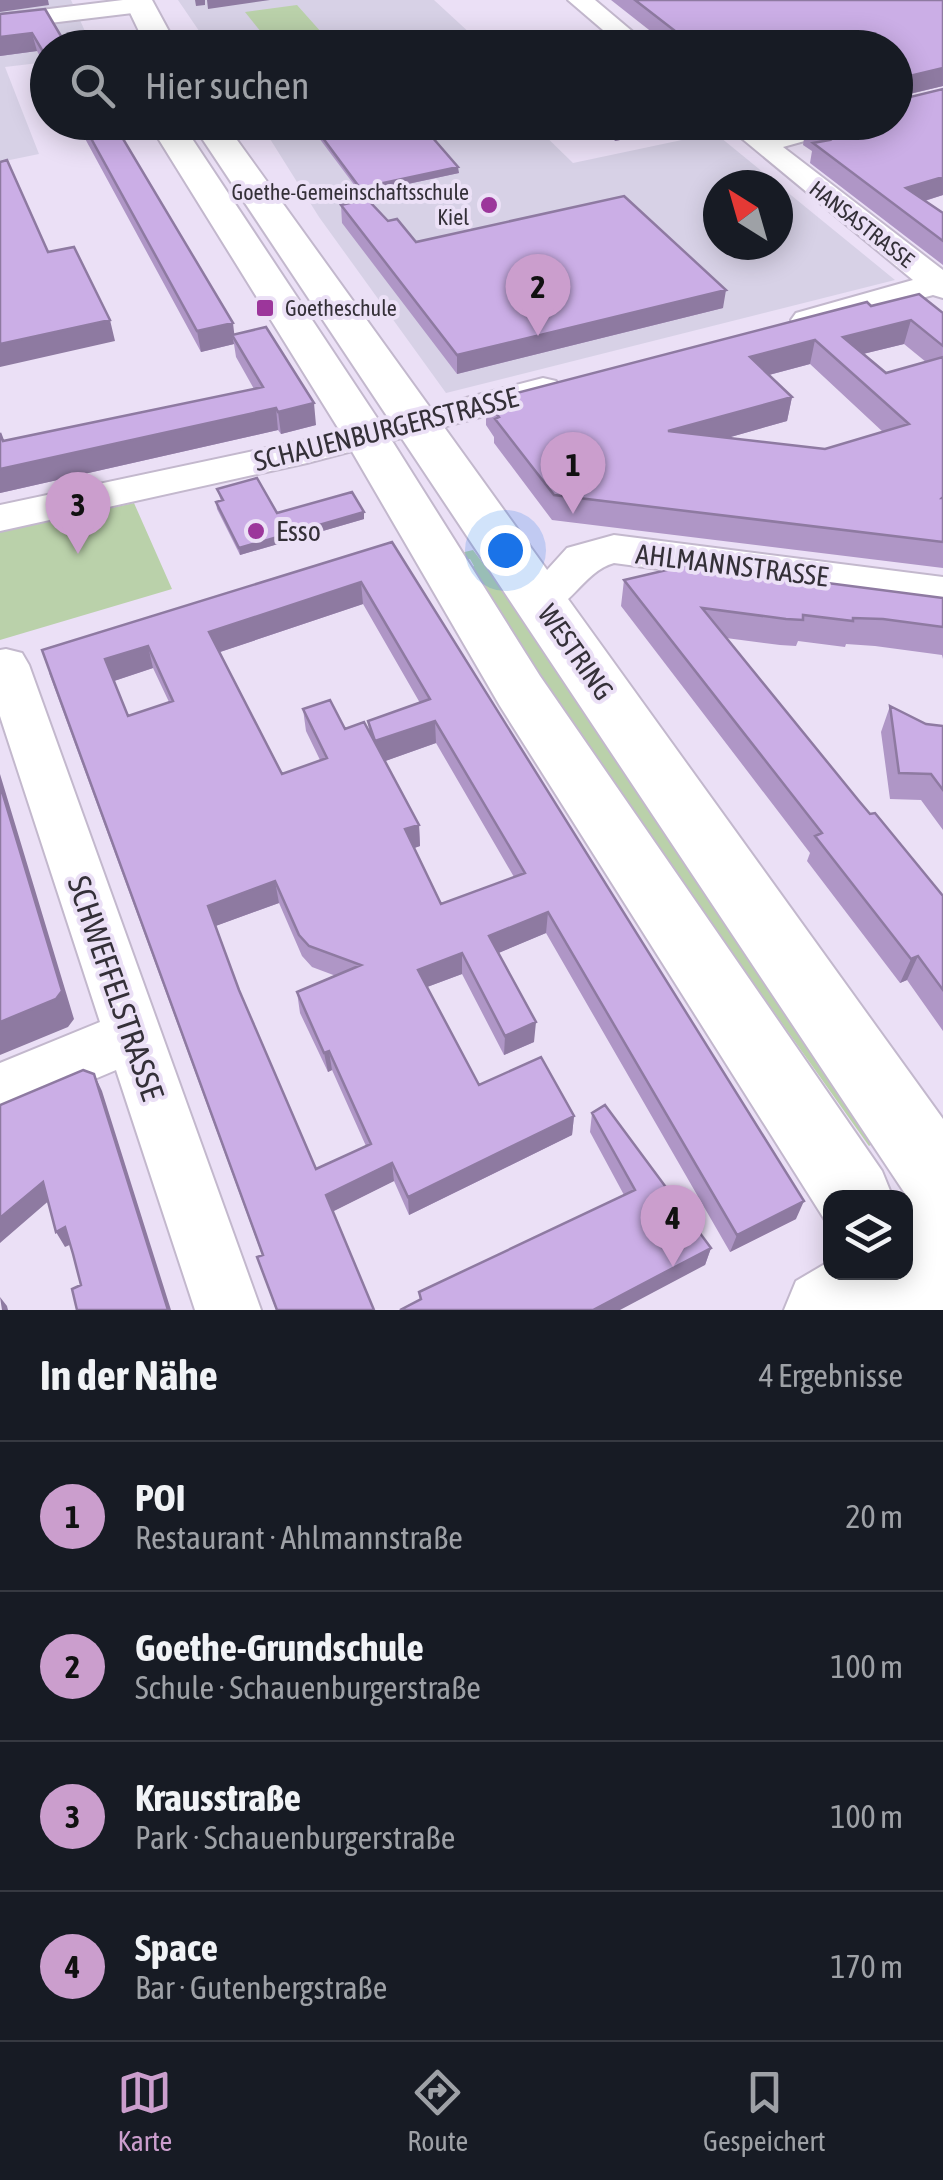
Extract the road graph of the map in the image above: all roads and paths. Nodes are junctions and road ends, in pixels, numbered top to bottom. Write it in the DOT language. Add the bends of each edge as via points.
graph roads {
  1 [pos="580,0"];
  2 [pos="139,3"];
  3 [pos="105,5"];
  4 [pos="0,22"];
  5 [pos="117,30"];
  6 [pos="153,30"];
  7 [pos="618,30"];
  8 [pos="177,140"];
  9 [pos="218,140"];
  10 [pos="756,140"];
  11 [pos="776,140"];
  12 [pos="761,144"];
  13 [pos="941,283"];
  14 [pos="783,326"];
  15 [pos="567,382"];
  16 [pos="391,429"];
  17 [pos="0,518"];
  18 [pos="943,592"];
  19 [pos="541,601"];
  20 [pos="14,662"];
  21 [pos="133,1036"];
  22 [pos="0,1092"];
  23 [pos="943,1183"];
  24 [pos="849,1190"];
  25 [pos="943,1223"];
  26 [pos="910,1287"];
  27 [pos="228,1310"];
  28 [pos="825,1310"];
  1 -- 7 [label="street"];
  2 -- 3 [label="street"];
  2 -- 6 [label="main road"];
  3 -- 4 [label="street"];
  3 -- 5 [label="main road"];
  8 -- 16 [label="main road, WESTRING"];
  9 -- 16 [label="main road, WESTRING"];
  10 -- 12 [label="street, HANSASTRASSE"];
  11 -- 12 [label="street"];
  12 -- 13 [label="street, HANSASTRASSE"];
  13 -- 14 [label="street"];
  15 -- 16 [label="street, SCHAUENBURGERSTRASSE"];
  16 -- 17 [label="street, SCHAUENBURGERSTRASSE"];
  16 -- 19 [label="main road, WESTRING"];
  16 -- 24 [label="main road, WESTRING" via="520,691"];
  18 -- 19 [label="street, AHLMANNSTRASSE" via="614,549 582,558"];
  19 -- 23 [label="main road, WESTRING"];
  20 -- 21 [label="street, SCHWEFFELSTRASSE"];
  21 -- 22 [label="street"];
  21 -- 27 [label="street, SCHWEFFELSTRASSE"];
  25 -- 26 [label="main road"];
  26 -- 28 [label="main road"];
}
